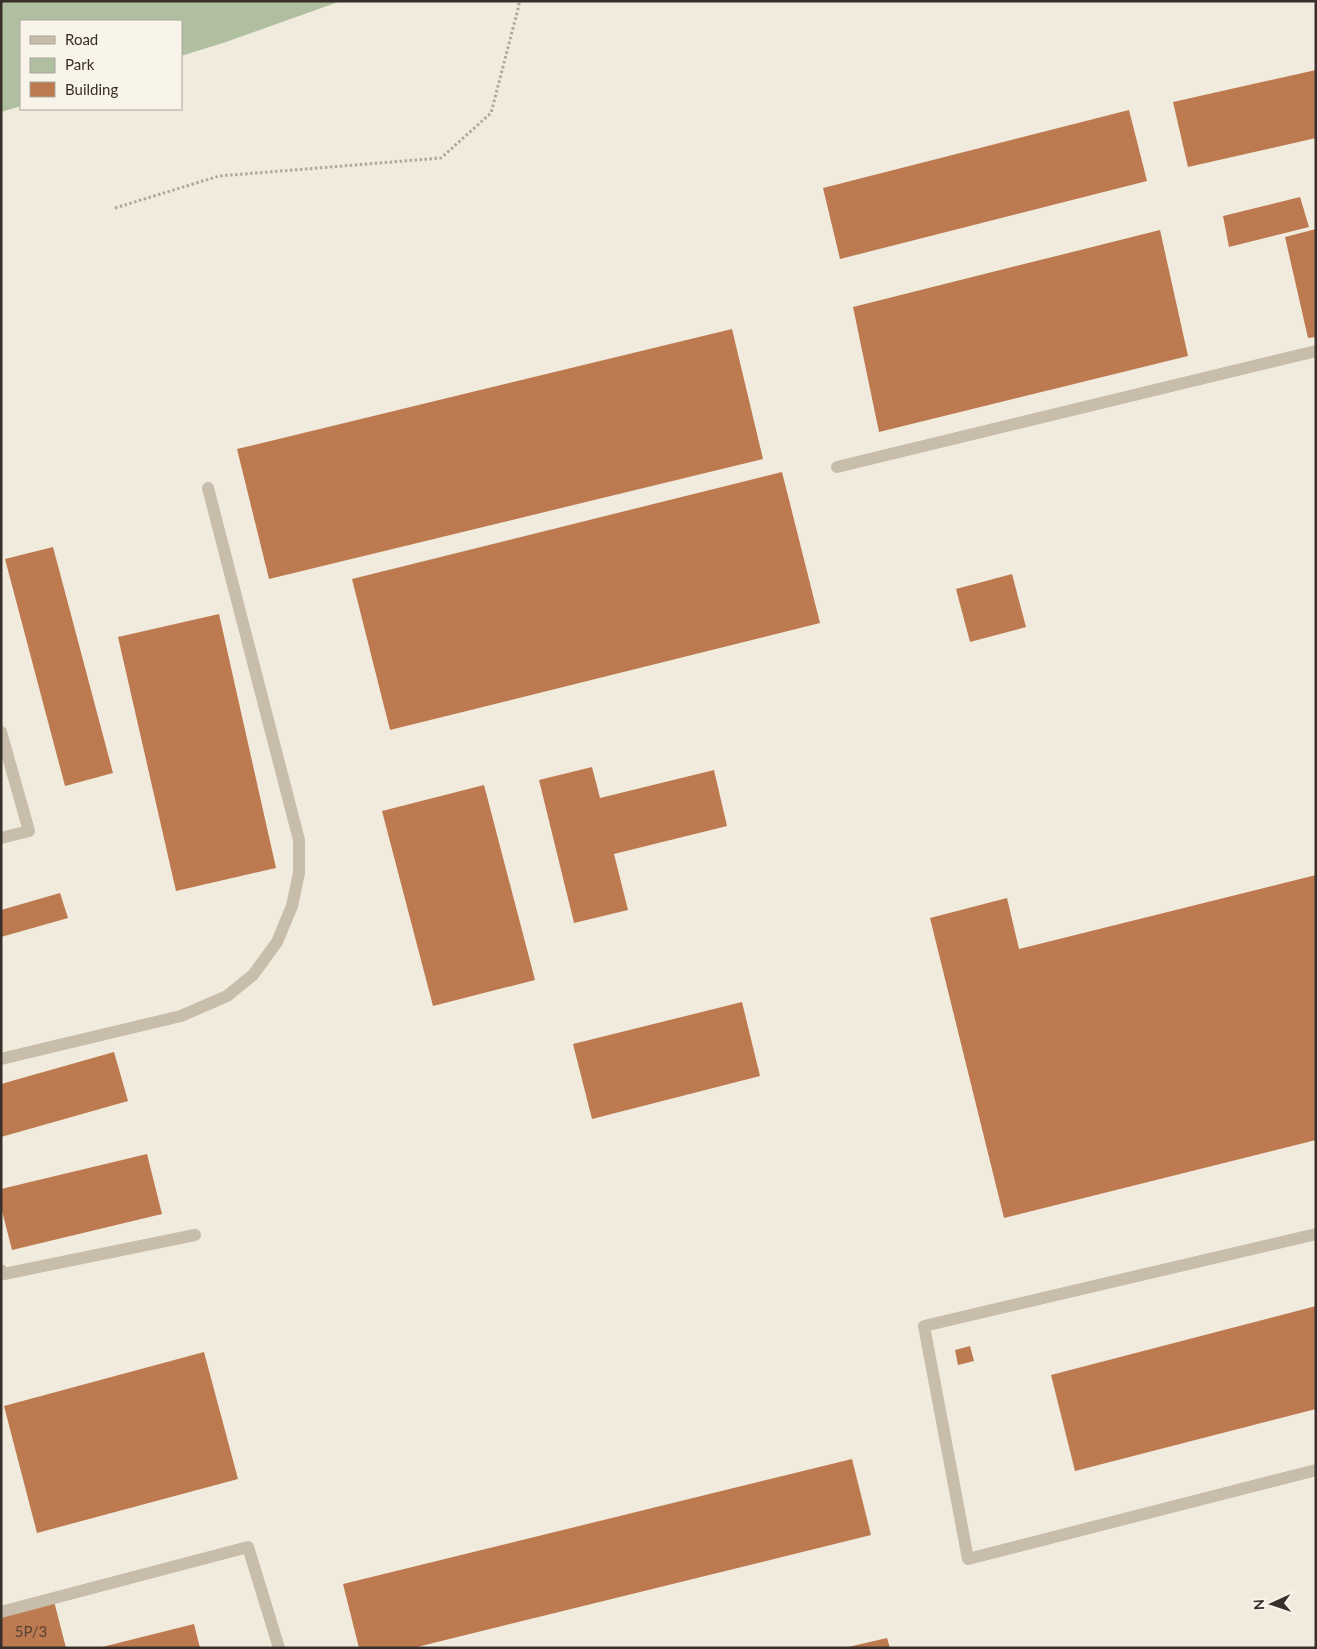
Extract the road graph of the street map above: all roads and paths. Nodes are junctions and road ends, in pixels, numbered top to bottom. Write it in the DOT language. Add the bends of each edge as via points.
graph roads {
  1 [pos="518,1"];
  2 [pos="115,208"];
  3 [pos="1316,351"];
  4 [pos="837,467"];
  5 [pos="208,488"];
  6 [pos="1,732"];
  7 [pos="1,838"];
  8 [pos="1,1059"];
  9 [pos="1316,1234"];
  10 [pos="195,1235"];
  11 [pos="1,1270"];
  12 [pos="1316,1470"];
  13 [pos="1,1612"];
  14 [pos="280,1648"];
  1 -- 2 [label="path" via="491,113 441,158 219,176"];
  3 -- 4 [label="lane"];
  5 -- 8 [label="lane" via="300,840 299,873 292,906 278,942 253,975 227,996 181,1016"];
  6 -- 7 [label="lane" via="29,831"];
  9 -- 12 [label="lane" via="924,1326 968,1559"];
  10 -- 11 [label="lane" via="4,1274"];
  13 -- 14 [label="lane" via="248,1547"];
}
